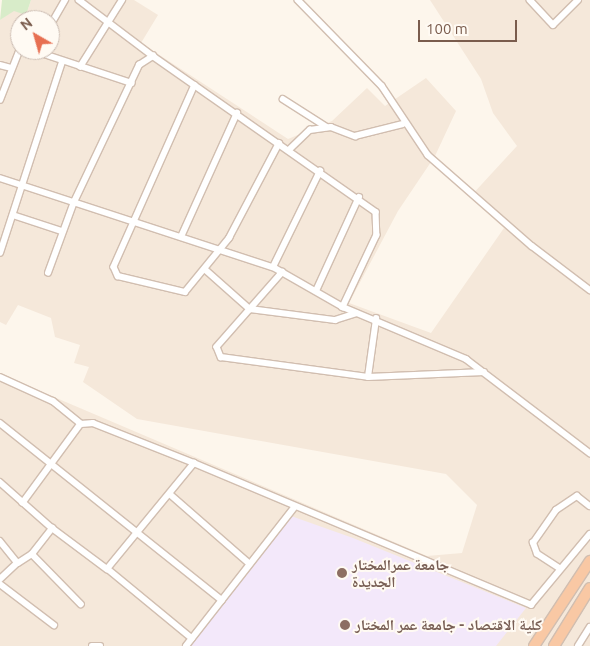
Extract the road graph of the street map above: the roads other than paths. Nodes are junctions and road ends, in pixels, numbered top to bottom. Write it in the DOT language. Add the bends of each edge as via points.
graph roads {
  1 [pos="79,0"];
  2 [pos="122,0"];
  3 [pos="298,0"];
  4 [pos="530,0"];
  5 [pos="578,0"];
  6 [pos="108,22"];
  7 [pos="153,56"];
  8 [pos="14,60"];
  9 [pos="57,60"];
  10 [pos="62,62"];
  11 [pos="0,65"];
  12 [pos="80,67"];
  13 [pos="10,68"];
  14 [pos="132,83"];
  15 [pos="195,85"];
  16 [pos="283,99"];
  17 [pos="0,100"];
  18 [pos="237,114"];
  19 [pos="403,124"];
  20 [pos="327,128"];
  21 [pos="279,143"];
  22 [pos="289,150"];
  23 [pos="320,171"];
  24 [pos="0,178"];
  25 [pos="22,186"];
  26 [pos="359,197"];
  27 [pos="74,202"];
  28 [pos="13,215"];
  29 [pos="133,223"];
  30 [pos="62,231"];
  31 [pos="3,236"];
  32 [pos="181,237"];
  33 [pos="222,248"];
  34 [pos="0,253"];
  35 [pos="273,267"];
  36 [pos="206,270"];
  37 [pos="283,272"];
  38 [pos="48,273"];
  39 [pos="590,290"];
  40 [pos="316,291"];
  41 [pos="343,307"];
  42 [pos="250,309"];
  43 [pos="356,313"];
  44 [pos="376,319"];
  45 [pos="484,372"];
  46 [pos="0,377"];
  47 [pos="368,377"];
  48 [pos="0,423"];
  49 [pos="81,424"];
  50 [pos="590,453"];
  51 [pos="194,463"];
  52 [pos="52,464"];
  53 [pos="0,482"];
  54 [pos="170,494"];
  55 [pos="23,503"];
  56 [pos="590,506"];
  57 [pos="294,508"];
  58 [pos="52,528"];
  59 [pos="138,533"];
  60 [pos="590,534"];
  61 [pos="0,541"];
  62 [pos="32,554"];
  63 [pos="590,561"];
  64 [pos="18,563"];
  65 [pos="250,564"];
  66 [pos="107,569"];
  67 [pos="560,569"];
  68 [pos="0,582"];
  69 [pos="590,588"];
  70 [pos="222,600"];
  71 [pos="81,604"];
  72 [pos="54,625"];
  73 [pos="590,627"];
  74 [pos="192,639"];
  75 [pos="92,646"];
  76 [pos="100,646"];
  77 [pos="186,646"];
  78 [pos="534,646"];
  79 [pos="554,646"];
  80 [pos="578,646"];
  1 -- 6 [label="street"];
  2 -- 6 [label="street"];
  3 -- 19 [label="street" via="382,86"];
  4 -- 5 [label="street" via="552,25"];
  6 -- 7 [label="street"];
  6 -- 12 [label="street"];
  7 -- 14 [label="street" via="144,58"];
  7 -- 15 [label="street"];
  8 -- 13 [label="street"];
  9 -- 10 [label="street"];
  10 -- 12 [label="street"];
  10 -- 25 [label="street"];
  11 -- 13 [label="street"];
  12 -- 14 [label="street"];
  13 -- 17 [label="street"];
  14 -- 27 [label="street"];
  15 -- 18 [label="street"];
  15 -- 29 [label="street"];
  16 -- 20 [label="street"];
  18 -- 21 [label="street"];
  18 -- 32 [label="street"];
  19 -- 20 [label="street" via="355,136"];
  19 -- 39 [label="street" via="428,156 532,246"];
  20 -- 22 [label="street" via="310,130"];
  21 -- 22 [label="street"];
  21 -- 33 [label="street"];
  22 -- 23 [label="street"];
  23 -- 26 [label="street"];
  23 -- 35 [label="street"];
  24 -- 25 [label="street"];
  25 -- 27 [label="street"];
  25 -- 28 [label="street"];
  26 -- 40 [label="street"];
  26 -- 41 [label="street" via="376,212 379,228"];
  27 -- 29 [label="street"];
  27 -- 30 [label="street"];
  28 -- 30 [label="street"];
  28 -- 31 [label="street"];
  29 -- 32 [label="street"];
  29 -- 36 [label="street" via="114,267 118,276 180,293"];
  30 -- 38 [label="street"];
  31 -- 34 [label="street"];
  32 -- 33 [label="street"];
  33 -- 35 [label="street"];
  33 -- 36 [label="street"];
  35 -- 37 [label="street"];
  36 -- 42 [label="street"];
  37 -- 40 [label="street"];
  37 -- 42 [label="street"];
  40 -- 41 [label="street"];
  41 -- 43 [label="street"];
  42 -- 43 [label="street" via="335,320"];
  42 -- 47 [label="street" via="217,347 221,357"];
  43 -- 44 [label="street"];
  44 -- 45 [label="street" via="452,352"];
  44 -- 47 [label="street"];
  45 -- 47 [label="street"];
  45 -- 50 [label="street"];
  46 -- 49 [label="street" via="52,401"];
  48 -- 52 [label="street"];
  49 -- 51 [label="street" via="93,423"];
  49 -- 52 [label="street"];
  51 -- 54 [label="street"];
  51 -- 57 [label="street"];
  52 -- 55 [label="street"];
  52 -- 59 [label="street"];
  53 -- 55 [label="street"];
  54 -- 59 [label="street"];
  54 -- 65 [label="street"];
  55 -- 58 [label="street"];
  56 -- 67 [label="street" via="577,496 556,510 534,543 537,554"];
  57 -- 65 [label="street"];
  57 -- 67 [label="street" via="532,605"];
  58 -- 62 [label="street"];
  58 -- 66 [label="street"];
  59 -- 66 [label="street"];
  59 -- 70 [label="street"];
  60 -- 67 [label="street"];
  61 -- 64 [label="street"];
  62 -- 64 [label="street"];
  62 -- 71 [label="street"];
  63 -- 78 [label="highway"];
  64 -- 68 [label="street"];
  65 -- 70 [label="street"];
  66 -- 74 [label="street"];
  68 -- 72 [label="street"];
  69 -- 79 [label="highway"];
  70 -- 74 [label="street"];
  73 -- 80 [label="street"];
  74 -- 77 [label="street"];
  75 -- 76 [label="street"];
}
